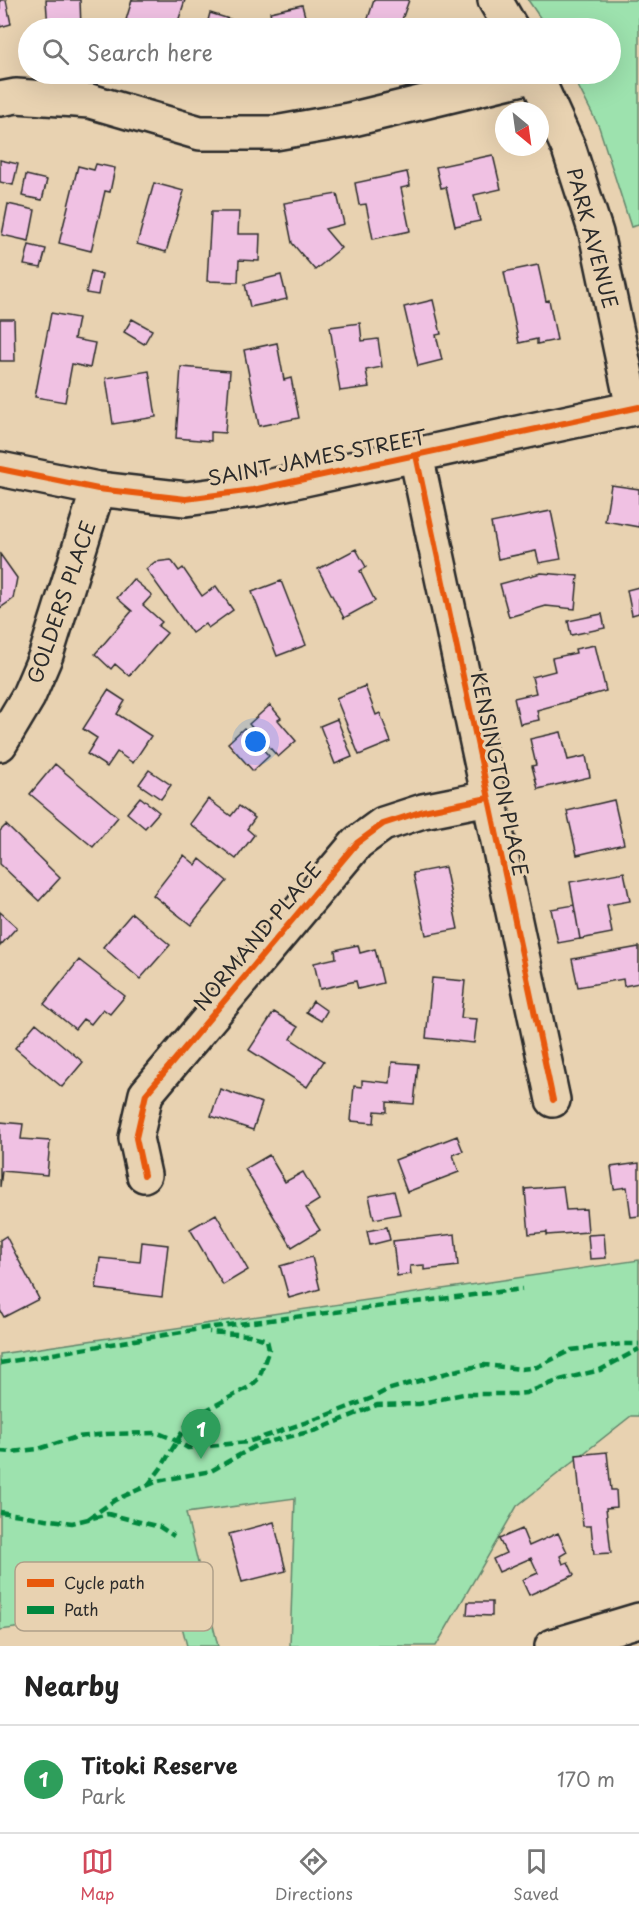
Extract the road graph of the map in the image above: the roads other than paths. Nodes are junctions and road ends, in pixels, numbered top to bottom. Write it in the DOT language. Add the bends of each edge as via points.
graph roads {
  1 [pos="495,0"];
  2 [pos="505,18"];
  3 [pos="495,84"];
  4 [pos="540,84"];
  5 [pos="0,99"];
  6 [pos="636,407"];
  7 [pos="416,455"];
  8 [pos="0,469"];
  9 [pos="98,489"];
  10 [pos="0,744"];
  11 [pos="488,798"];
  12 [pos="553,1100"];
  13 [pos="144,1175"];
  14 [pos="639,1620"];
  15 [pos="552,1646"];
  1 -- 2 [label="street"];
  3 -- 5 [label="street" via="275,134 201,133 90,101 16,96"];
  4 -- 6 [label="street, PARK AVENUE" via="569,149 596,233"];
  6 -- 7 [label="street, SAINT JAMES STREET"];
  7 -- 9 [label="street, SAINT JAMES STREET" via="253,490 186,499"];
  7 -- 11 [label="street, KENSINGTON PLACE"];
  8 -- 9 [label="street, SAINT JAMES STREET"];
  9 -- 10 [label="street, GOLDERS PLACE" via="46,655 28,697"];
  11 -- 12 [label="street, KENSINGTON PLACE"];
  11 -- 13 [label="street, NORMAND PLACE" via="423,810 383,825 357,843 146,1094 136,1138"];
  14 -- 15 [label="street"];
}
